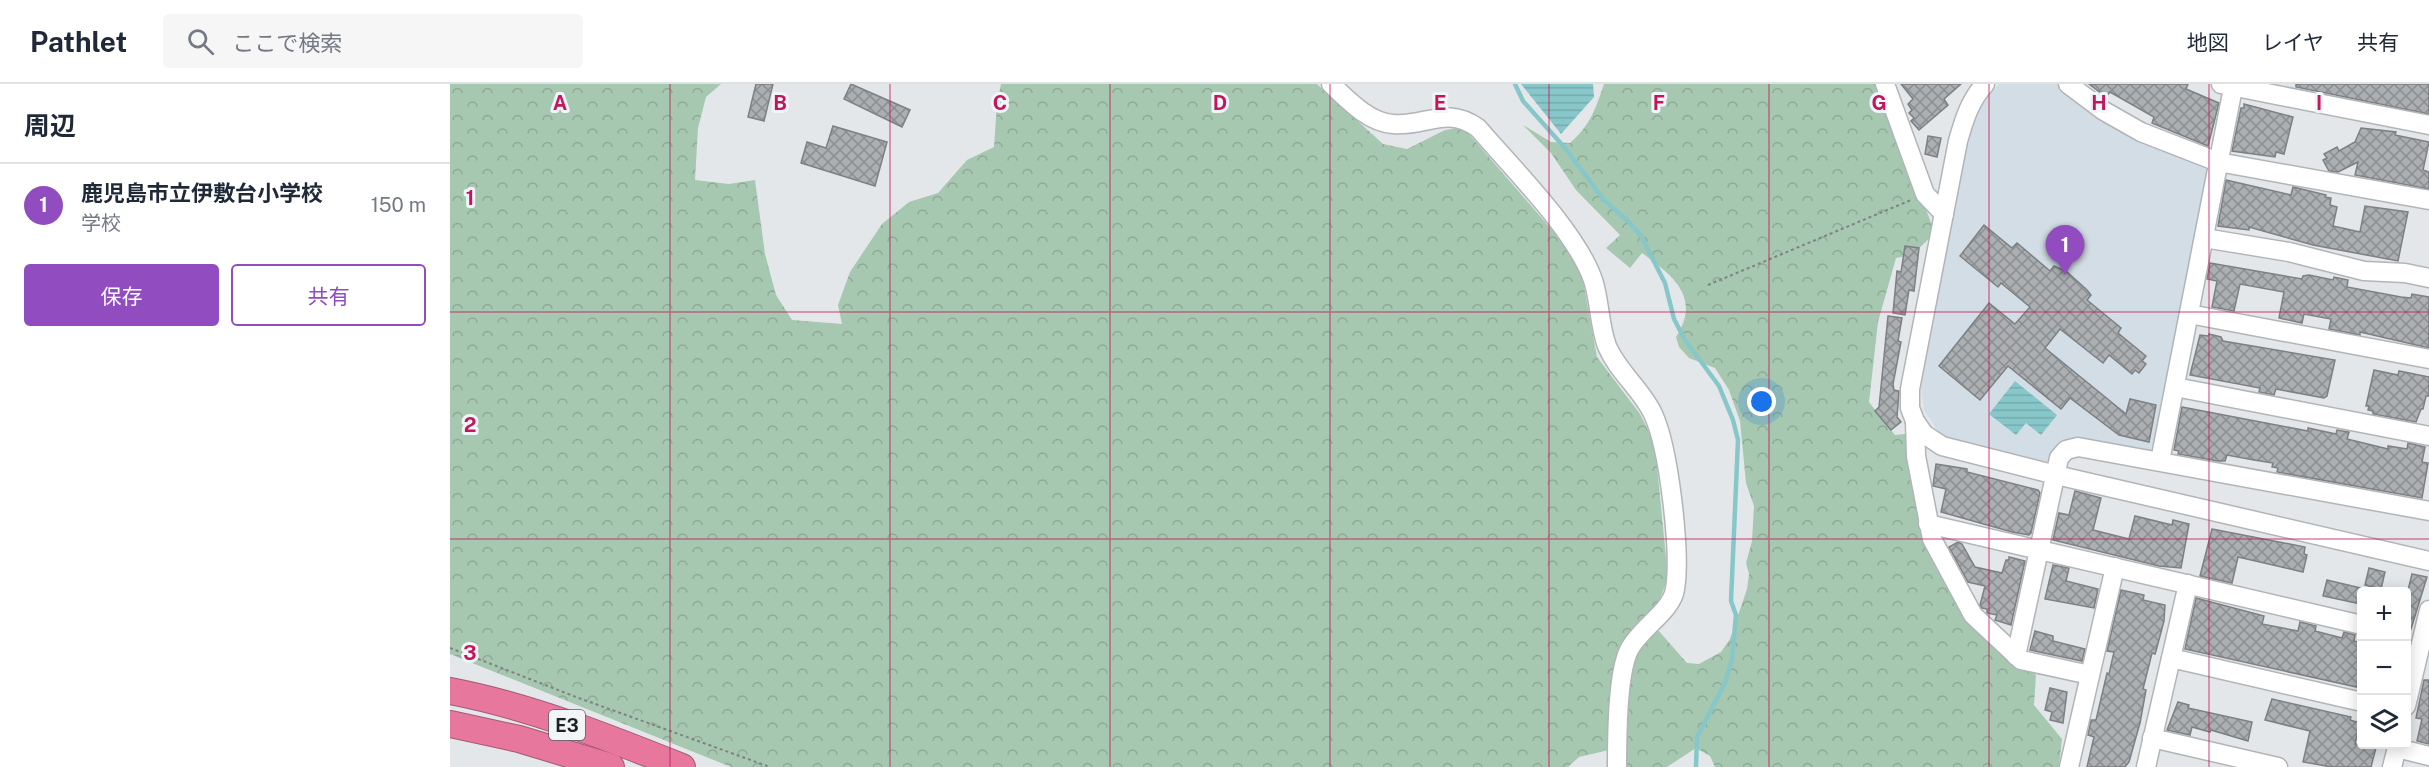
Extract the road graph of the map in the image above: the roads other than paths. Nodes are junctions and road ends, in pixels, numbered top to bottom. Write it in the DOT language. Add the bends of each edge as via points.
graph roads {
  1 [pos="1331,84"];
  2 [pos="1885,84"];
  3 [pos="1985,84"];
  4 [pos="2068,84"];
  5 [pos="2227,86"];
  6 [pos="2429,125"];
  7 [pos="2218,162"];
  8 [pos="2429,200"];
  9 [pos="1944,214"];
  10 [pos="2204,238"];
  11 [pos="2429,278"];
  12 [pos="2189,314"];
  13 [pos="2429,359"];
  14 [pos="2175,387"];
  15 [pos="1915,421"];
  16 [pos="2429,436"];
  17 [pos="2160,461"];
  18 [pos="2056,476"];
  19 [pos="2429,511"];
  20 [pos="1928,524"];
  21 [pos="2038,551"];
  22 [pos="2429,561"];
  23 [pos="2115,567"];
  24 [pos="2188,584"];
  25 [pos="2429,610"];
  26 [pos="2357,624"];
  27 [pos="2414,637"];
  28 [pos="2016,656"];
  29 [pos="2171,658"];
  30 [pos="2090,675"];
  31 [pos="450,691"];
  32 [pos="2407,695"];
  33 [pos="2357,701"];
  34 [pos="450,724"];
  35 [pos="2152,738"];
  36 [pos="2396,749"];
  37 [pos="2407,749"];
  38 [pos="2429,756"];
  39 [pos="611,767"];
  40 [pos="682,767"];
  41 [pos="1617,767"];
  42 [pos="2070,767"];
  43 [pos="2146,767"];
  44 [pos="2278,767"];
  45 [pos="2392,767"];
  1 -- 41 [label="street" via="1359,110 1391,124 1451,116 1478,128 1576,243 1593,280 1607,346 1652,412 1665,451 1677,567 1675,592 1669,605 1635,640 1623,666"];
  2 -- 9 [label="street" via="1925,194"];
  3 -- 9 [label="street" via="1965,118"];
  4 -- 7 [label="street" via="2141,132"];
  5 -- 6 [label="street"];
  5 -- 7 [label="street"];
  7 -- 8 [label="street"];
  7 -- 10 [label="street"];
  9 -- 15 [label="street" via="1910,389"];
  10 -- 11 [label="street" via="2289,252 2364,271"];
  10 -- 12 [label="street"];
  12 -- 13 [label="street"];
  12 -- 14 [label="street"];
  14 -- 16 [label="street"];
  14 -- 17 [label="street"];
  15 -- 18 [label="street" via="1924,434 1942,446"];
  15 -- 20 [label="street" via="1916,456"];
  17 -- 18 [label="street" via="2078,447 2066,450 2059,458"];
  17 -- 19 [label="street"];
  18 -- 21 [label="street"];
  18 -- 22 [label="street"];
  20 -- 21 [label="street"];
  20 -- 28 [label="street" via="1932,539 1973,615"];
  21 -- 23 [label="street"];
  21 -- 28 [label="street"];
  23 -- 24 [label="street"];
  23 -- 30 [label="street"];
  24 -- 26 [label="street"];
  24 -- 29 [label="street"];
  25 -- 27 [label="street"];
  27 -- 32 [label="street"];
  28 -- 30 [label="street"];
  29 -- 33 [label="street"];
  29 -- 35 [label="street"];
  30 -- 42 [label="street"];
  31 -- 40 [label="highway, E3" via="624,744"];
  34 -- 39 [label="highway, E3" via="519,739"];
  35 -- 43 [label="street"];
  35 -- 44 [label="street"];
  36 -- 45 [label="street"];
  37 -- 38 [label="street"];
}
